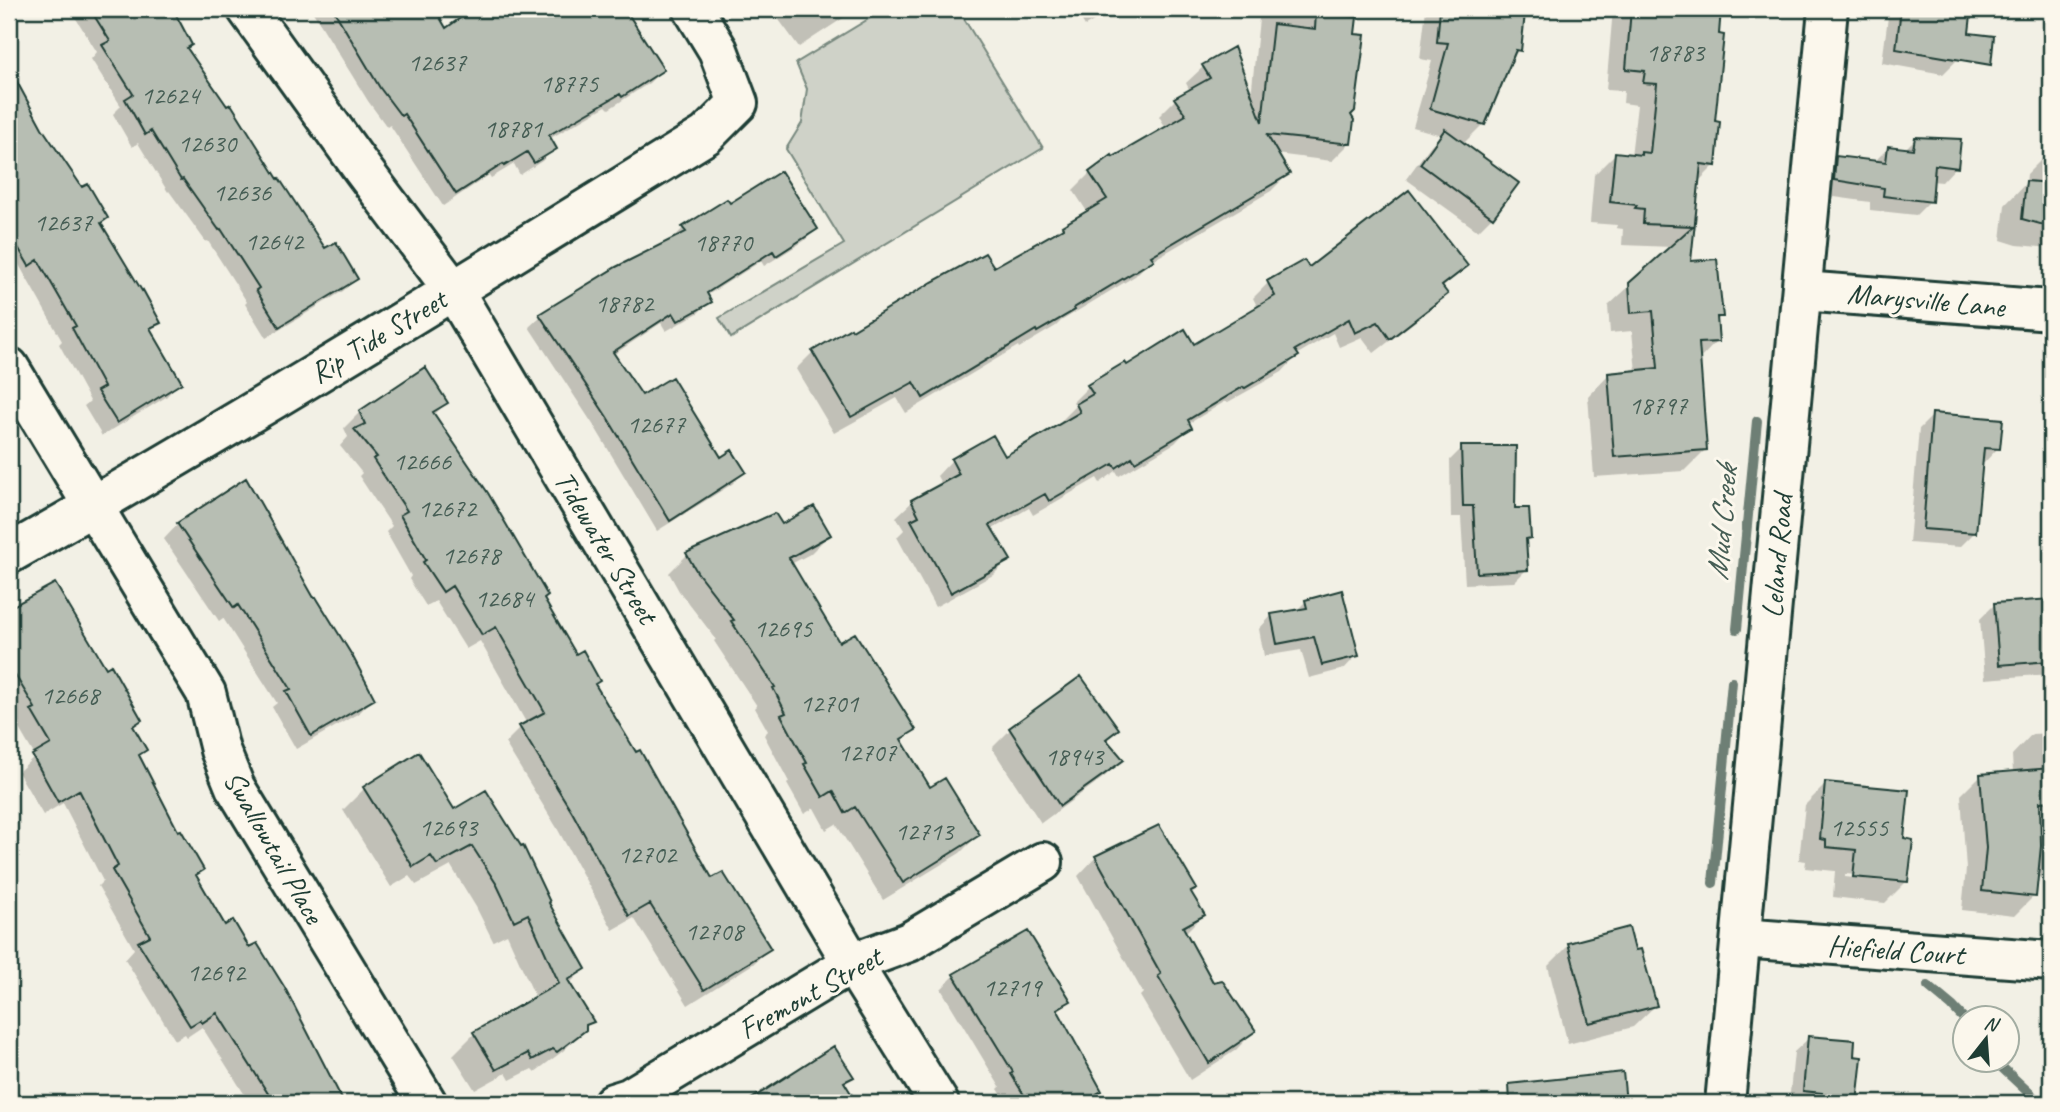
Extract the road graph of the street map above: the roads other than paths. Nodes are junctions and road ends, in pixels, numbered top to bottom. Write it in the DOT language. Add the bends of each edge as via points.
graph roads {
  1 [pos="247,9"];
  2 [pos="693,9"];
  3 [pos="1828,9"];
  4 [pos="454,291"];
  5 [pos="1802,291"];
  6 [pos="2051,310"];
  7 [pos="9,367"];
  8 [pos="93,506"];
  9 [pos="9,554"];
  10 [pos="1043,863"];
  11 [pos="1741,938"];
  12 [pos="2051,961"];
  13 [pos="852,962"];
  14 [pos="427,1103"];
  15 [pos="613,1103"];
  16 [pos="939,1103"];
  17 [pos="1725,1103"];
  1 -- 4 [label="street, Tidewater Street"];
  2 -- 4 [label="street, Rip Tide Street" via="718,50 738,103 706,135"];
  3 -- 5 [label="street, Leland Road"];
  4 -- 8 [label="street, Rip Tide Street"];
  4 -- 13 [label="street, Tidewater Street"];
  5 -- 6 [label="street, Marysville Lane"];
  5 -- 11 [label="street, Leland Road"];
  7 -- 8 [label="street, Swallowtail Place"];
  8 -- 9 [label="street, Rip Tide Street"];
  8 -- 14 [label="street, Swallowtail Place" via="206,693 235,788"];
  10 -- 13 [label="street, Fremont Street" via="909,942"];
  11 -- 12 [label="street, Hiefield Court"];
  11 -- 17 [label="street, Leland Road"];
  13 -- 15 [label="street, Fremont Street" via="629,1098"];
  13 -- 16 [label="street, Tidewater Street"];
}
